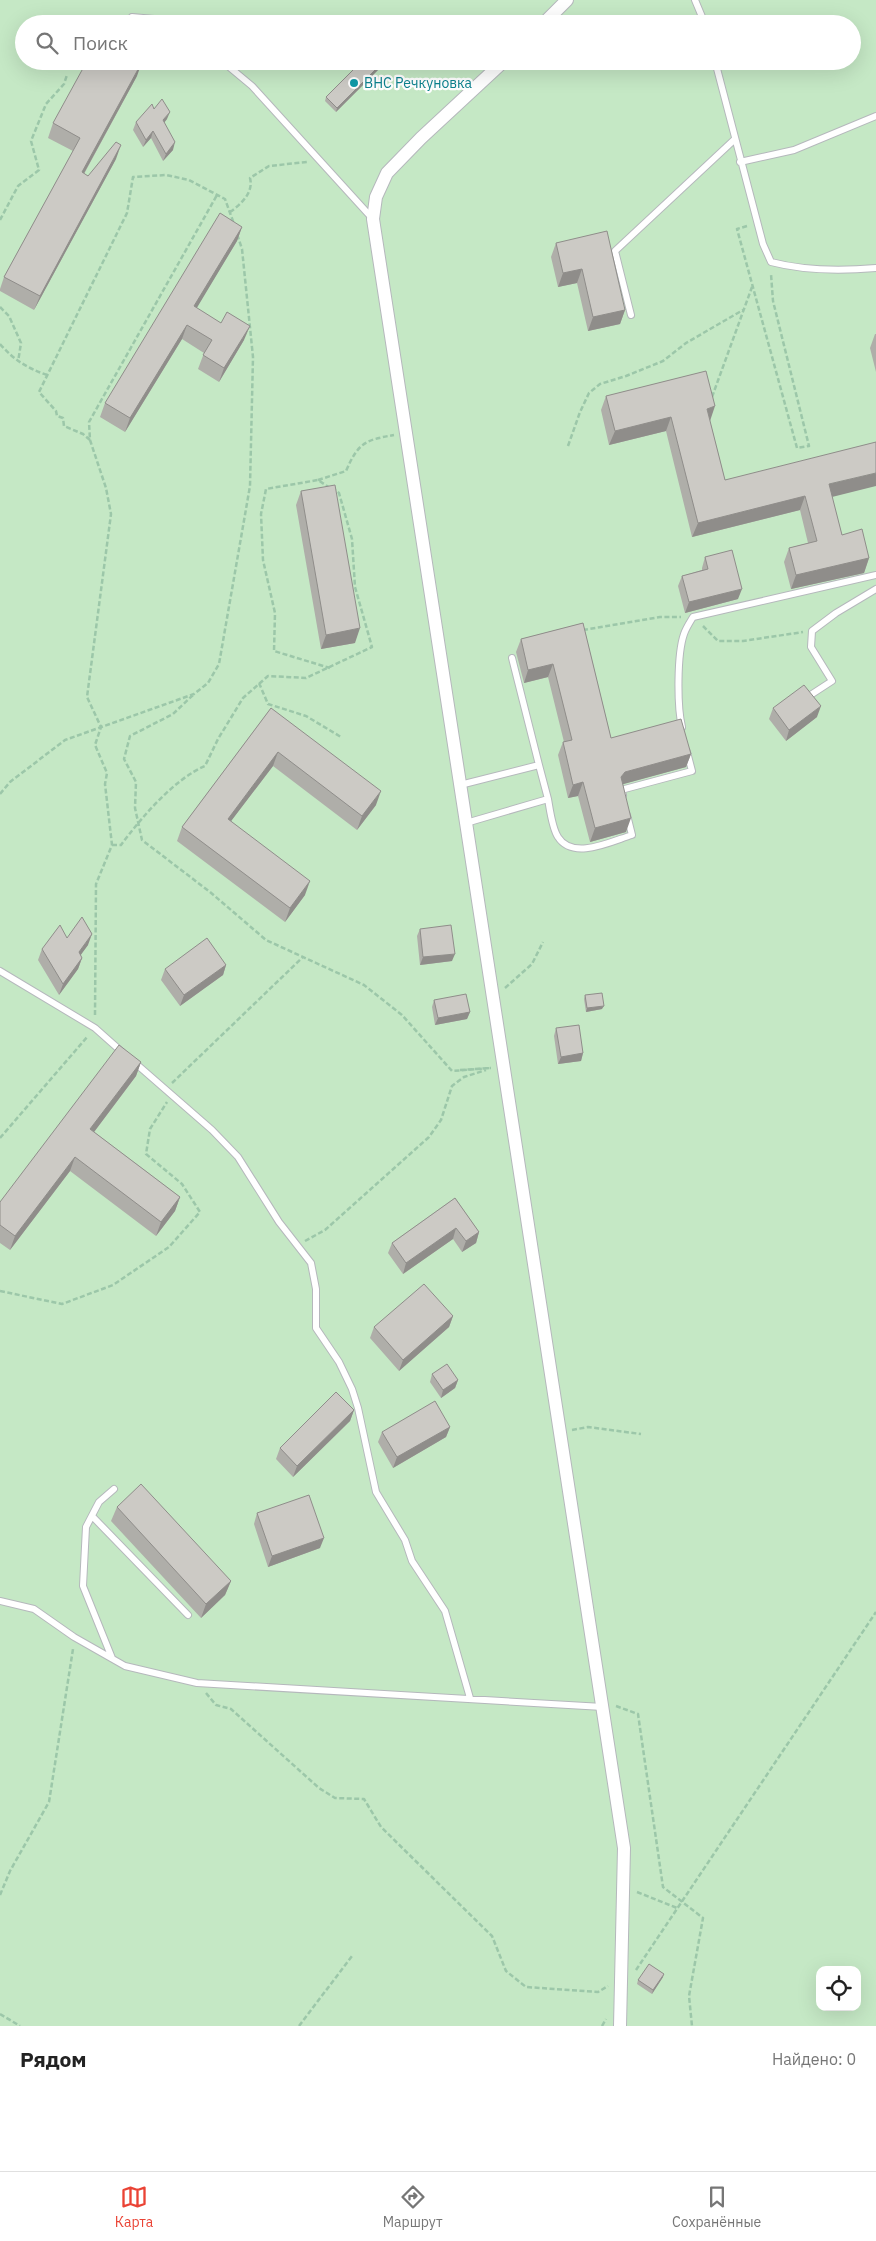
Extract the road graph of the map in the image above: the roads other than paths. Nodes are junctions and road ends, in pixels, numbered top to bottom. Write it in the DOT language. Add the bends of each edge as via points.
graph roads {
  1 [pos="567,0"];
  2 [pos="695,0"];
  3 [pos="552,15"];
  4 [pos="701,15"];
  5 [pos="233,70"];
  6 [pos="494,70"];
  7 [pos="717,70"];
  8 [pos="876,116"];
  9 [pos="735,139"];
  10 [pos="740,162"];
  11 [pos="373,219"];
  12 [pos="876,268"];
  13 [pos="631,315"];
  14 [pos="876,576"];
  15 [pos="876,589"];
  16 [pos="512,658"];
  17 [pos="809,696"];
  18 [pos="684,736"];
  19 [pos="686,745"];
  20 [pos="539,765"];
  21 [pos="460,785"];
  22 [pos="548,799"];
  23 [pos="624,799"];
  24 [pos="626,808"];
  25 [pos="466,823"];
  26 [pos="0,972"];
  27 [pos="114,1489"];
  28 [pos="92,1516"];
  29 [pos="0,1601"];
  30 [pos="188,1615"];
  31 [pos="112,1658"];
  32 [pos="470,1698"];
  33 [pos="602,1704"];
  34 [pos="620,2026"];
  1 -- 3 [label="street"];
  2 -- 4 [label="lane"];
  5 -- 11 [label="lane" via="252,86"];
  6 -- 11 [label="street" via="421,138 388,174 376,197"];
  7 -- 9 [label="lane"];
  8 -- 10 [label="lane" via="794,150"];
  9 -- 10 [label="lane"];
  9 -- 13 [label="lane" via="615,251"];
  10 -- 12 [label="lane" via="771,262 792,268 845,271"];
  11 -- 21 [label="street"];
  14 -- 18 [label="lane" via="693,617 684,635 679,669 680,718"];
  15 -- 17 [label="lane" via="812,630 811,648 832,681"];
  16 -- 20 [label="lane"];
  19 -- 23 [label="lane" via="692,771 622,790"];
  20 -- 21 [label="lane"];
  20 -- 22 [label="lane"];
  21 -- 25 [label="street"];
  22 -- 24 [label="lane" via="557,837 564,844 576,848 632,835"];
  22 -- 25 [label="lane"];
  25 -- 33 [label="street" via="493,999 498,1068 561,1434"];
  26 -- 32 [label="lane" via="95,1028 212,1130 238,1157 279,1222 311,1263 316,1289 316,1328 339,1362 358,1408 376,1492 404,1540 412,1561 445,1611"];
  27 -- 28 [label="lane" via="99,1502"];
  28 -- 30 [label="lane"];
  28 -- 31 [label="lane" via="86,1527 84,1586"];
  29 -- 31 [label="lane" via="34,1609"];
  31 -- 32 [label="lane" via="125,1666 197,1683"];
  32 -- 33 [label="lane"];
  33 -- 34 [label="street" via="624,1848"];
}
